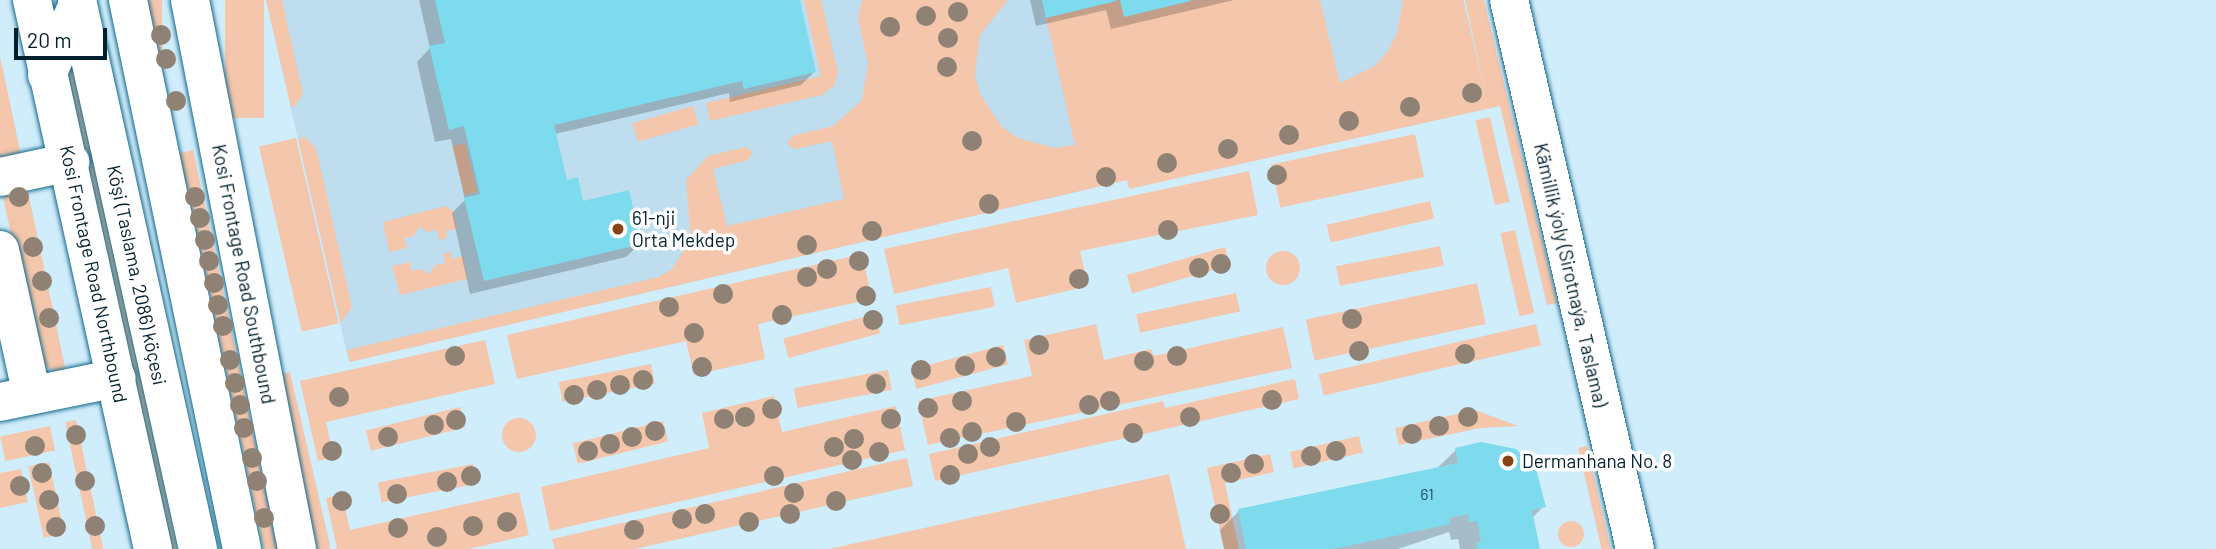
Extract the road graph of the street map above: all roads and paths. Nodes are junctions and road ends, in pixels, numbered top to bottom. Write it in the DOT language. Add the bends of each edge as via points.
graph roads {
  1 [pos="32,0"];
  2 [pos="128,0"];
  3 [pos="190,0"];
  4 [pos="1509,0"];
  5 [pos="77,2"];
  6 [pos="47,75"];
  7 [pos="70,162"];
  8 [pos="0,177"];
  9 [pos="0,250"];
  10 [pos="117,378"];
  11 [pos="16,399"];
  12 [pos="153,549"];
  13 [pos="198,549"];
  14 [pos="242,549"];
  15 [pos="297,549"];
  16 [pos="1636,549"];
  1 -- 6 [label="street, Kosi Frontage Road Northbound"];
  2 -- 14 [label="street"];
  3 -- 15 [label="street, Kosi Frontage Road Southbound"];
  4 -- 16 [label="street, Kämillik ýoly (Sirotnaýa, Taslama)"];
  5 -- 6 [label="street"];
  5 -- 13 [label="street, Köşi (Taslama, 2086) köçesi"];
  6 -- 7 [label="street, Kosi Frontage Road Northbound"];
  7 -- 8 [label="street"];
  7 -- 10 [label="street, Kosi Frontage Road Northbound"];
  9 -- 11 [label="street"];
  10 -- 11 [label="street"];
  10 -- 12 [label="street, Kosi Frontage Road Northbound"];
}
